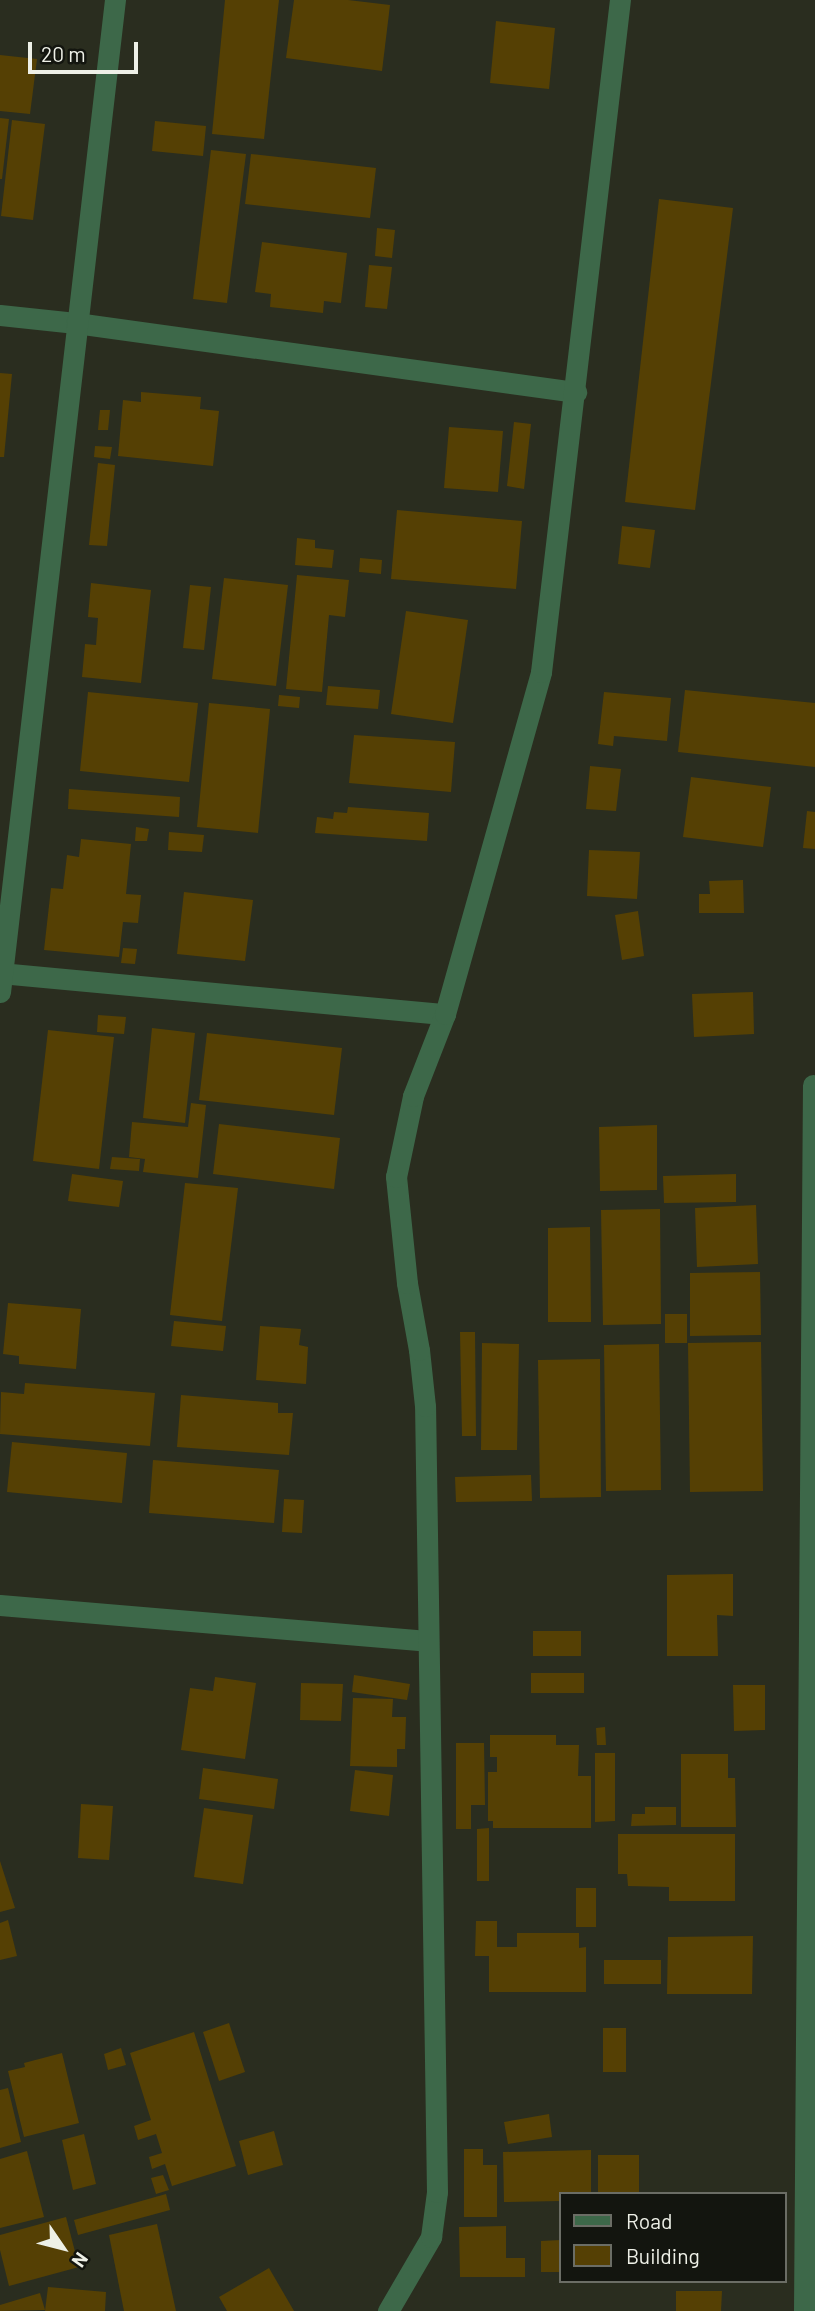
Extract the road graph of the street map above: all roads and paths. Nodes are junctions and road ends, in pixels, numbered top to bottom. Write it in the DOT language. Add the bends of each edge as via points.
graph roads {
  1 [pos="115,0"];
  2 [pos="620,0"];
  3 [pos="0,315"];
  4 [pos="76,323"];
  5 [pos="576,392"];
  6 [pos="1,979"];
  7 [pos="445,1014"];
  8 [pos="813,1085"];
  9 [pos="0,1605"];
  10 [pos="427,1641"];
  11 [pos="811,2030"];
  12 [pos="387,2311"];
  13 [pos="804,2311"];
  1 -- 4 [label="street"];
  2 -- 5 [label="street"];
  3 -- 4 [label="street"];
  4 -- 5 [label="street"];
  4 -- 6 [label="street"];
  5 -- 7 [label="street" via="541,672"];
  6 -- 7 [label="street"];
  7 -- 10 [label="street" via="413,1096 397,1177 425,1406"];
  8 -- 11 [label="street"];
  9 -- 10 [label="street"];
  10 -- 12 [label="street" via="437,2192 431,2237"];
  11 -- 13 [label="street"];
}
